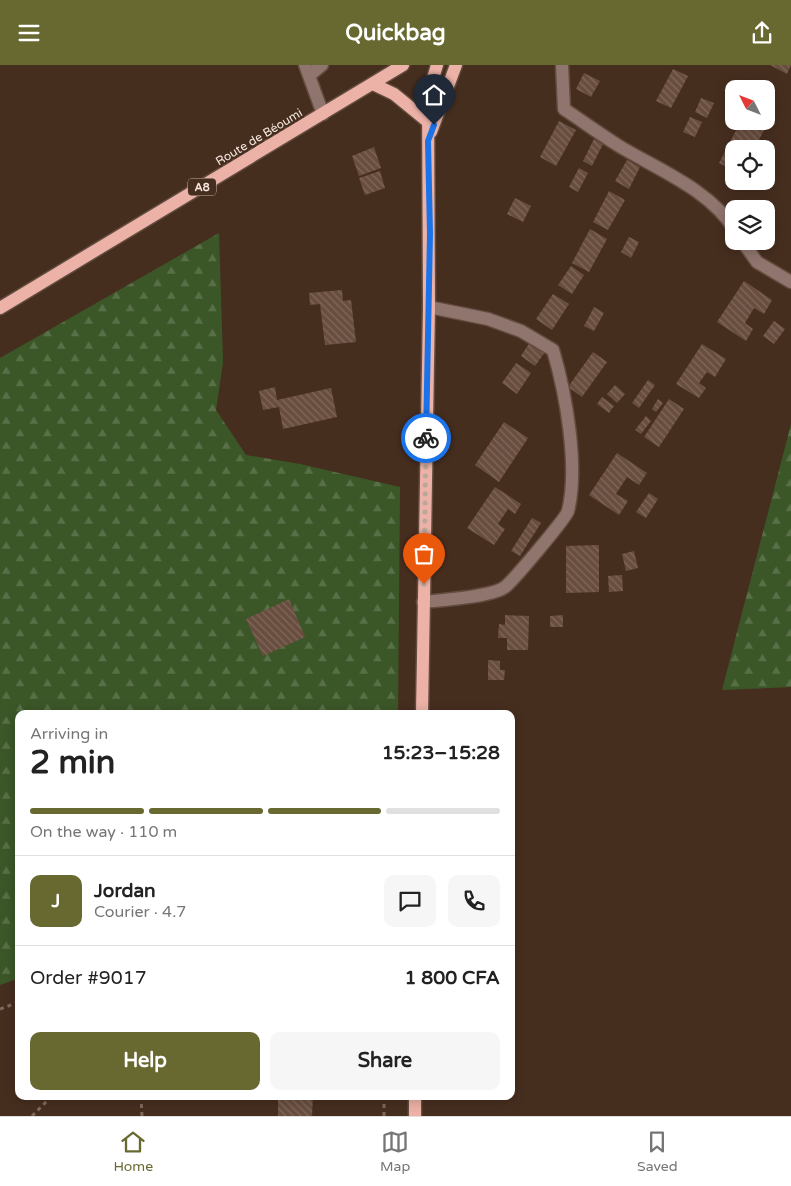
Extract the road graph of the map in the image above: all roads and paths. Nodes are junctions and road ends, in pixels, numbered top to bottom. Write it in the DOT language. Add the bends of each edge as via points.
graph roads {
  1 [pos="322,65"];
  2 [pos="402,65"];
  3 [pos="437,65"];
  4 [pos="456,65"];
  5 [pos="562,65"];
  6 [pos="307,70"];
  7 [pos="374,84"];
  8 [pos="323,114"];
  9 [pos="427,121"];
  10 [pos="428,141"];
  11 [pos="725,216"];
  12 [pos="748,250"];
  13 [pos="791,282"];
  14 [pos="429,307"];
  15 [pos="0,308"];
  16 [pos="424,602"];
  17 [pos="422,710"];
  18 [pos="15,1003"];
  19 [pos="0,1009"];
  20 [pos="48,1100"];
  21 [pos="141,1100"];
  22 [pos="384,1100"];
  23 [pos="415,1100"];
  24 [pos="32,1116"];
  25 [pos="142,1116"];
  26 [pos="384,1116"];
  27 [pos="415,1116"];
  1 -- 6 [label="street"];
  2 -- 7 [label="main road, Route de Béoumi / A8"];
  3 -- 9 [label="main road" via="428,95"];
  4 -- 10 [label="main road"];
  5 -- 11 [label="street" via="564,109 688,187"];
  6 -- 8 [label="street"];
  7 -- 8 [label="main road, Route de Béoumi / A8"];
  7 -- 9 [label="main road" via="394,94"];
  8 -- 15 [label="main road, Route de Béoumi / A8"];
  9 -- 10 [label="main road"];
  10 -- 14 [label="main road"];
  12 -- 13 [label="street" via="757,262"];
  14 -- 16 [label="main road"];
  14 -- 16 [label="street" via="488,319 522,331 553,350 563,384 572,471 567,513 504,588 471,597"];
  16 -- 17 [label="main road"];
  18 -- 19 [label="path"];
  20 -- 24 [label="path"];
  21 -- 25 [label="path"];
  22 -- 26 [label="path"];
  23 -- 27 [label="main road"];
}
